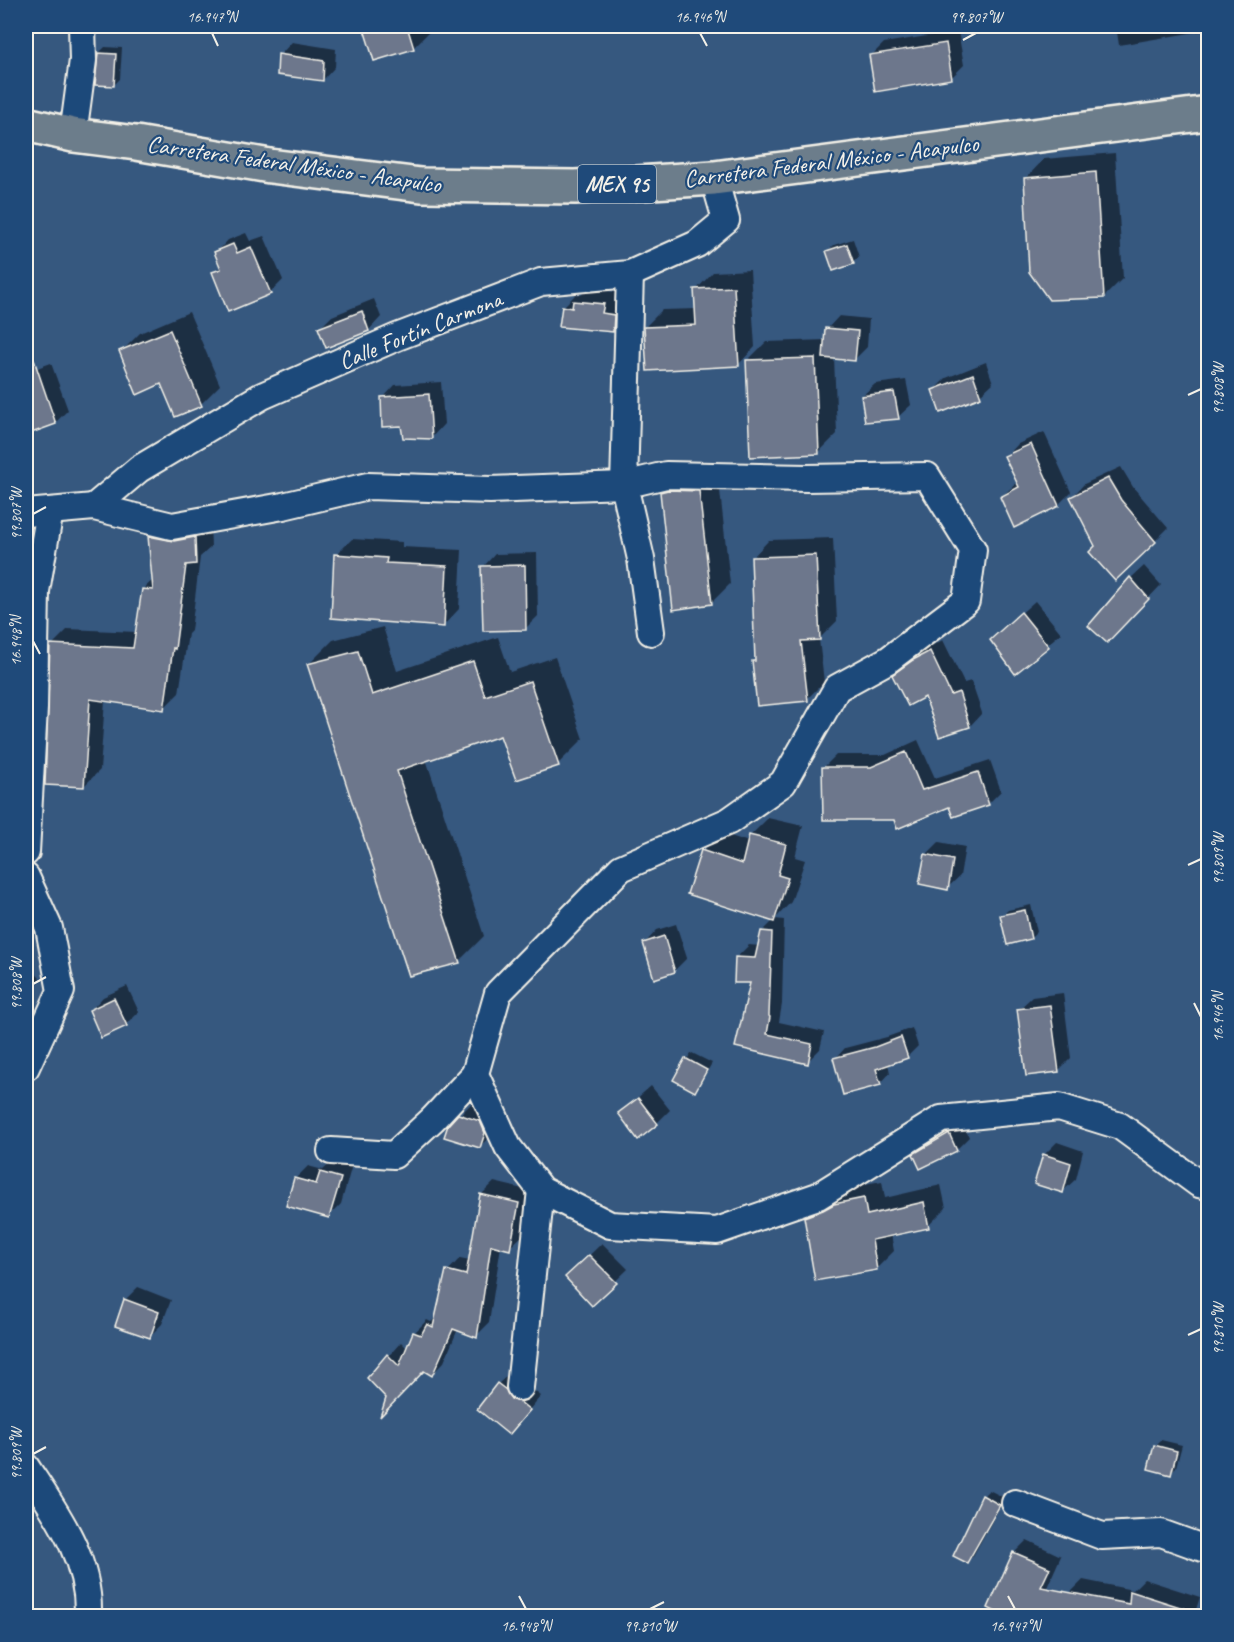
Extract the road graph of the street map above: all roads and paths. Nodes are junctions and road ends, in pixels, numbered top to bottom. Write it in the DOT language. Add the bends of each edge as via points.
graph roads {
  1 [pos="82,26"];
  2 [pos="1209,113"];
  3 [pos="26,124"];
  4 [pos="73,135"];
  5 [pos="714,178"];
  6 [pos="630,274"];
  7 [pos="624,484"];
  8 [pos="94,507"];
  9 [pos="38,512"];
  10 [pos="651,632"];
  11 [pos="26,852"];
  12 [pos="26,877"];
  13 [pos="26,1067"];
  14 [pos="475,1074"];
  15 [pos="331,1151"];
  16 [pos="1209,1186"];
  17 [pos="541,1190"];
  18 [pos="520,1387"];
  19 [pos="26,1467"];
  20 [pos="1016,1503"];
  21 [pos="1209,1550"];
  22 [pos="88,1617"];
  1 -- 4 [label="street" via="83,60"];
  2 -- 5 [label="main road, Carretera Federal México - Acapulco / MEX 95"];
  3 -- 4 [label="main road, Carretera Federal México - Acapulco / MEX 95"];
  4 -- 5 [label="main road, Carretera Federal México - Acapulco / MEX 95" via="421,185 575,187"];
  5 -- 6 [label="street, Calle Fortín Carmona" via="726,220 697,244"];
  6 -- 7 [label="street"];
  6 -- 8 [label="street, Calle Fortín Carmona" via="540,282 346,359 252,402 139,469"];
  7 -- 8 [label="street" via="490,490 368,486 172,526"];
  7 -- 10 [label="street" via="641,559"];
  7 -- 14 [label="street" via="666,475 927,476 973,550 966,601 888,660 837,688 783,783 729,821 621,868 498,993"];
  8 -- 9 [label="street"];
  9 -- 11 [label="street"];
  12 -- 13 [label="street" via="49,928 61,991"];
  14 -- 15 [label="street" via="394,1155"];
  14 -- 17 [label="street" via="508,1147"];
  16 -- 17 [label="street" via="1199,1184 1120,1126 1059,1107 941,1119 818,1196 717,1231 610,1225"];
  17 -- 18 [label="street"];
  19 -- 22 [label="street" via="60,1520 83,1570"];
  20 -- 21 [label="street" via="1102,1536 1161,1533"];
}
